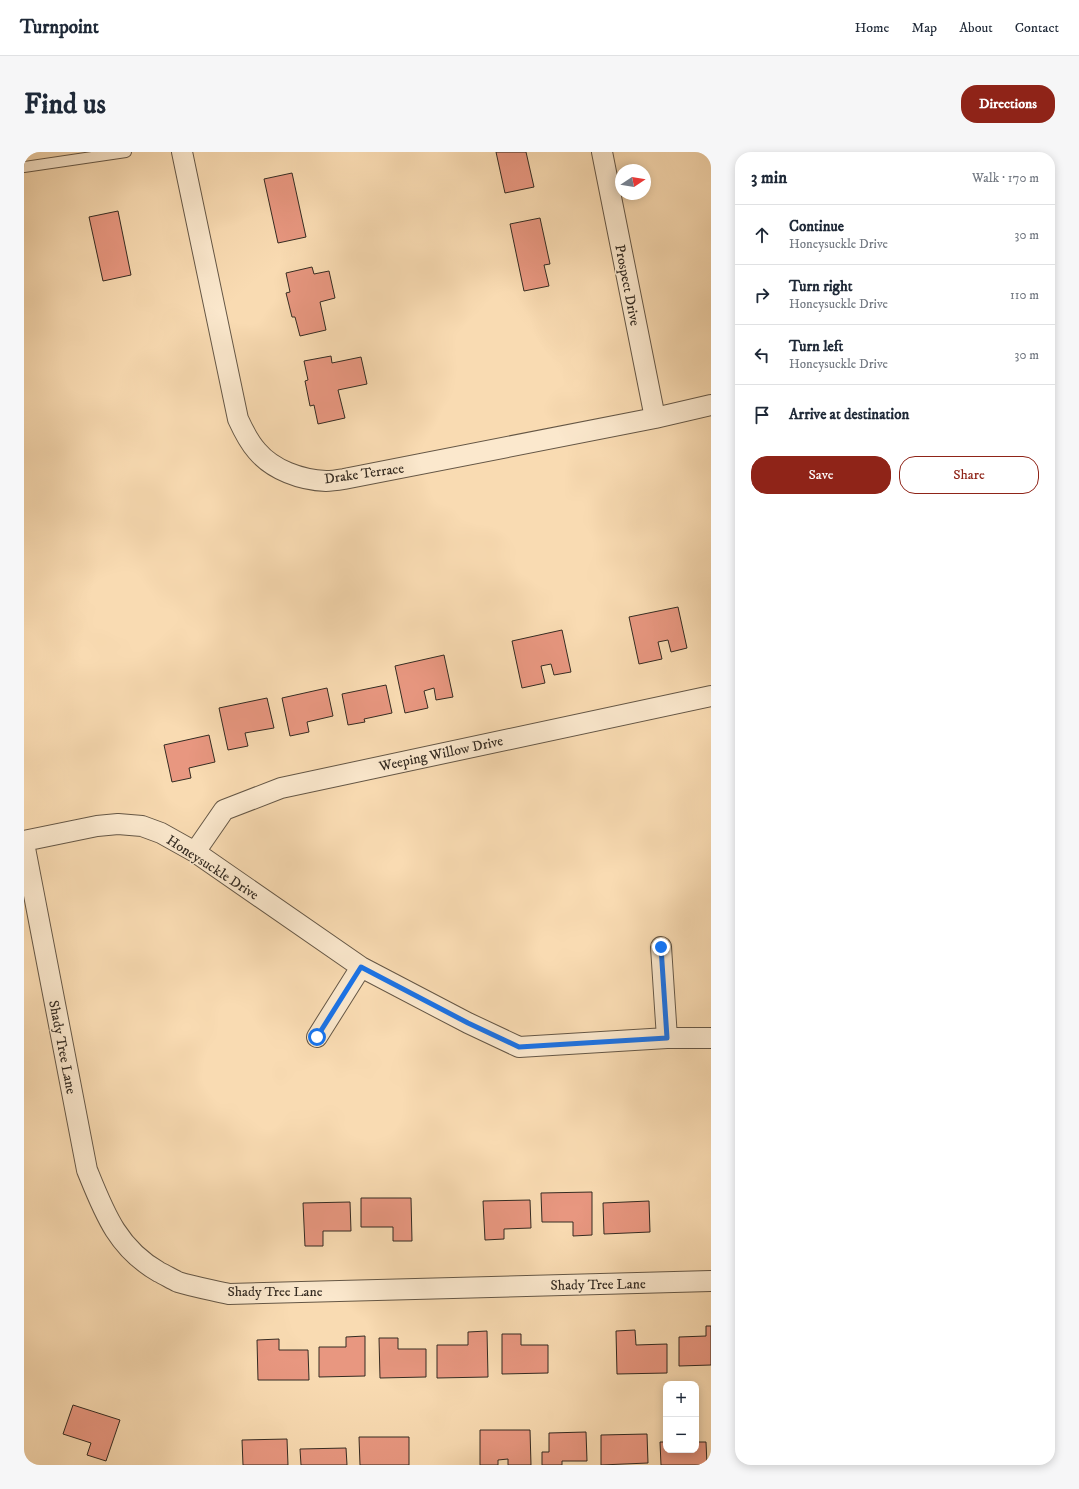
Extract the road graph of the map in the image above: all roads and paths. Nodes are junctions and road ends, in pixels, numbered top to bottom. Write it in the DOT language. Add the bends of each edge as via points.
graph roads {
  1 [pos="126,152"];
  2 [pos="182,152"];
  3 [pos="602,152"];
  4 [pos="24,167"];
  5 [pos="711,405"];
  6 [pos="655,418"];
  7 [pos="711,696"];
  8 [pos="24,842"];
  9 [pos="195,852"];
  10 [pos="661,947"];
  11 [pos="361,967"];
  12 [pos="317,1037"];
  13 [pos="667,1038"];
  14 [pos="711,1038"];
  15 [pos="711,1281"];
  1 -- 4 [label="lane"];
  2 -- 6 [label="street, Drake Terrace" via="238,419 246,436 271,464 308,479 344,479"];
  3 -- 6 [label="street, Prospect Drive"];
  5 -- 6 [label="street, Drake Terrace"];
  7 -- 9 [label="street, Weeping Willow Drive" via="281,788 224,810"];
  8 -- 9 [label="street, Honeysuckle Drive" via="118,824 142,826 161,833"];
  8 -- 15 [label="street, Shady Tree Lane" via="87,1170 114,1230 149,1266 177,1281 229,1294"];
  9 -- 11 [label="street, Honeysuckle Drive"];
  10 -- 13 [label="street"];
  11 -- 12 [label="street"];
  11 -- 13 [label="street, Honeysuckle Drive" via="519,1047"];
  13 -- 14 [label="street, Honeysuckle Drive"];
}
